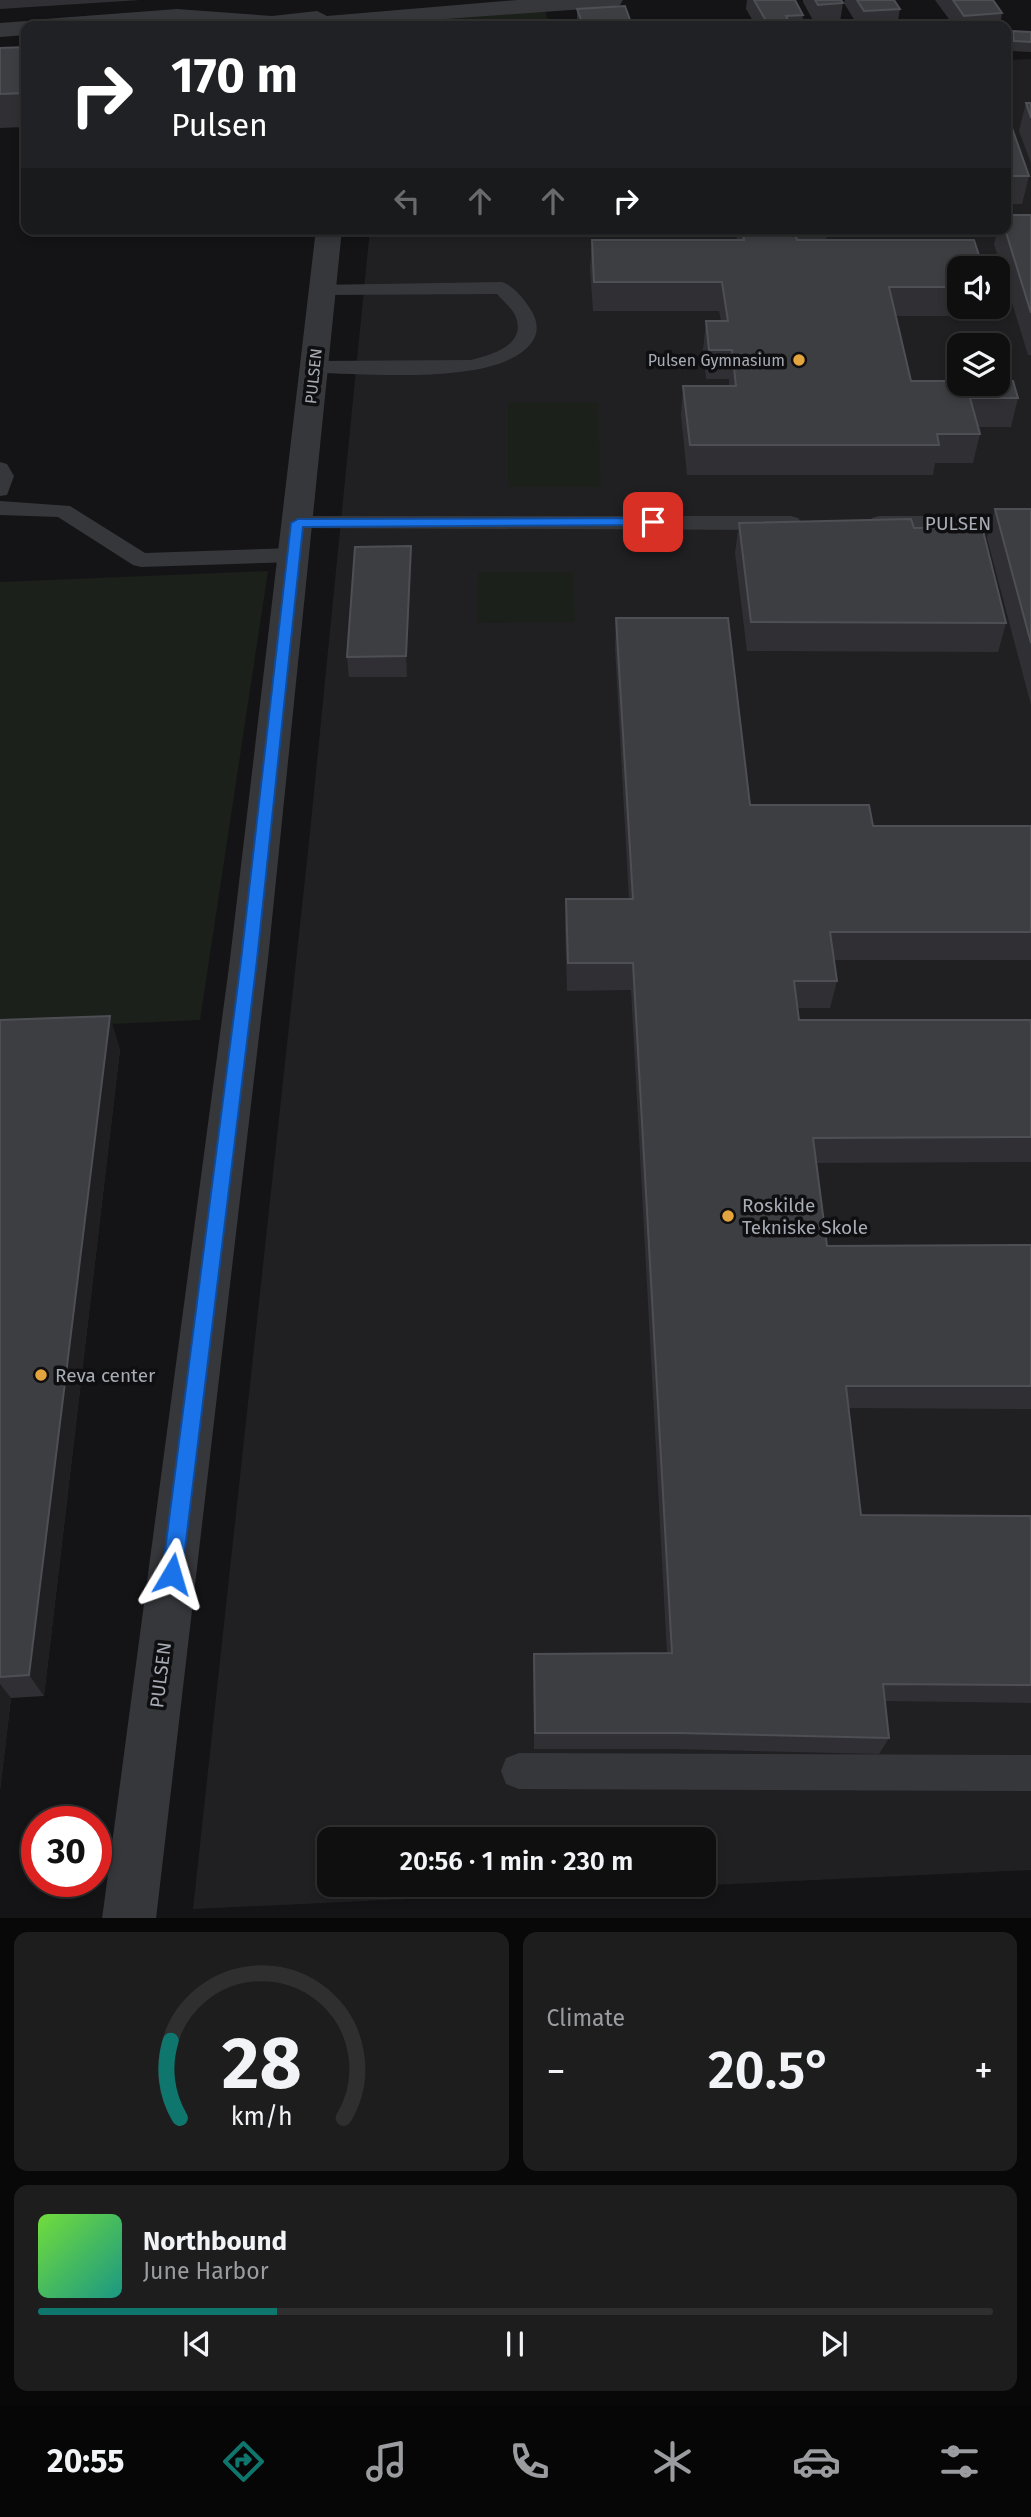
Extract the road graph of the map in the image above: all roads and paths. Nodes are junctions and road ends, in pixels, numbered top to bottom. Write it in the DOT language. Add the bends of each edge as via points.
graph roads {
  1 [pos="612,0"];
  2 [pos="321,17"];
  3 [pos="111,21"];
  4 [pos="245,21"];
  5 [pos="288,21"];
  6 [pos="21,28"];
  7 [pos="0,30"];
  8 [pos="327,235"];
  9 [pos="322,289"];
  10 [pos="314,367"];
  11 [pos="0,468"];
  12 [pos="0,490"];
  13 [pos="0,508"];
  14 [pos="298,523"];
  15 [pos="818,523"];
  16 [pos="860,523"];
  17 [pos="1031,523"];
  18 [pos="294,555"];
  19 [pos="519,1771"];
  20 [pos="1031,1773"];
  21 [pos="129,1918"];
  1 -- 2 [label="street"];
  2 -- 5 [label="street"];
  3 -- 4 [label="street" via="177,16"];
  6 -- 7 [label="street"];
  8 -- 9 [label="street, PULSEN"];
  9 -- 10 [label="street, PULSEN"];
  9 -- 10 [label="lane" via="502,288 528,324 517,348 483,364"];
  10 -- 14 [label="street, PULSEN"];
  11 -- 12 [label="lane" via="4,476"];
  13 -- 18 [label="lane" via="64,511 141,559"];
  14 -- 15 [label="lane"];
  14 -- 18 [label="street, PULSEN"];
  16 -- 17 [label="lane, PULSEN"];
  18 -- 21 [label="street, PULSEN" via="249,960"];
  19 -- 20 [label="lane"];
}
